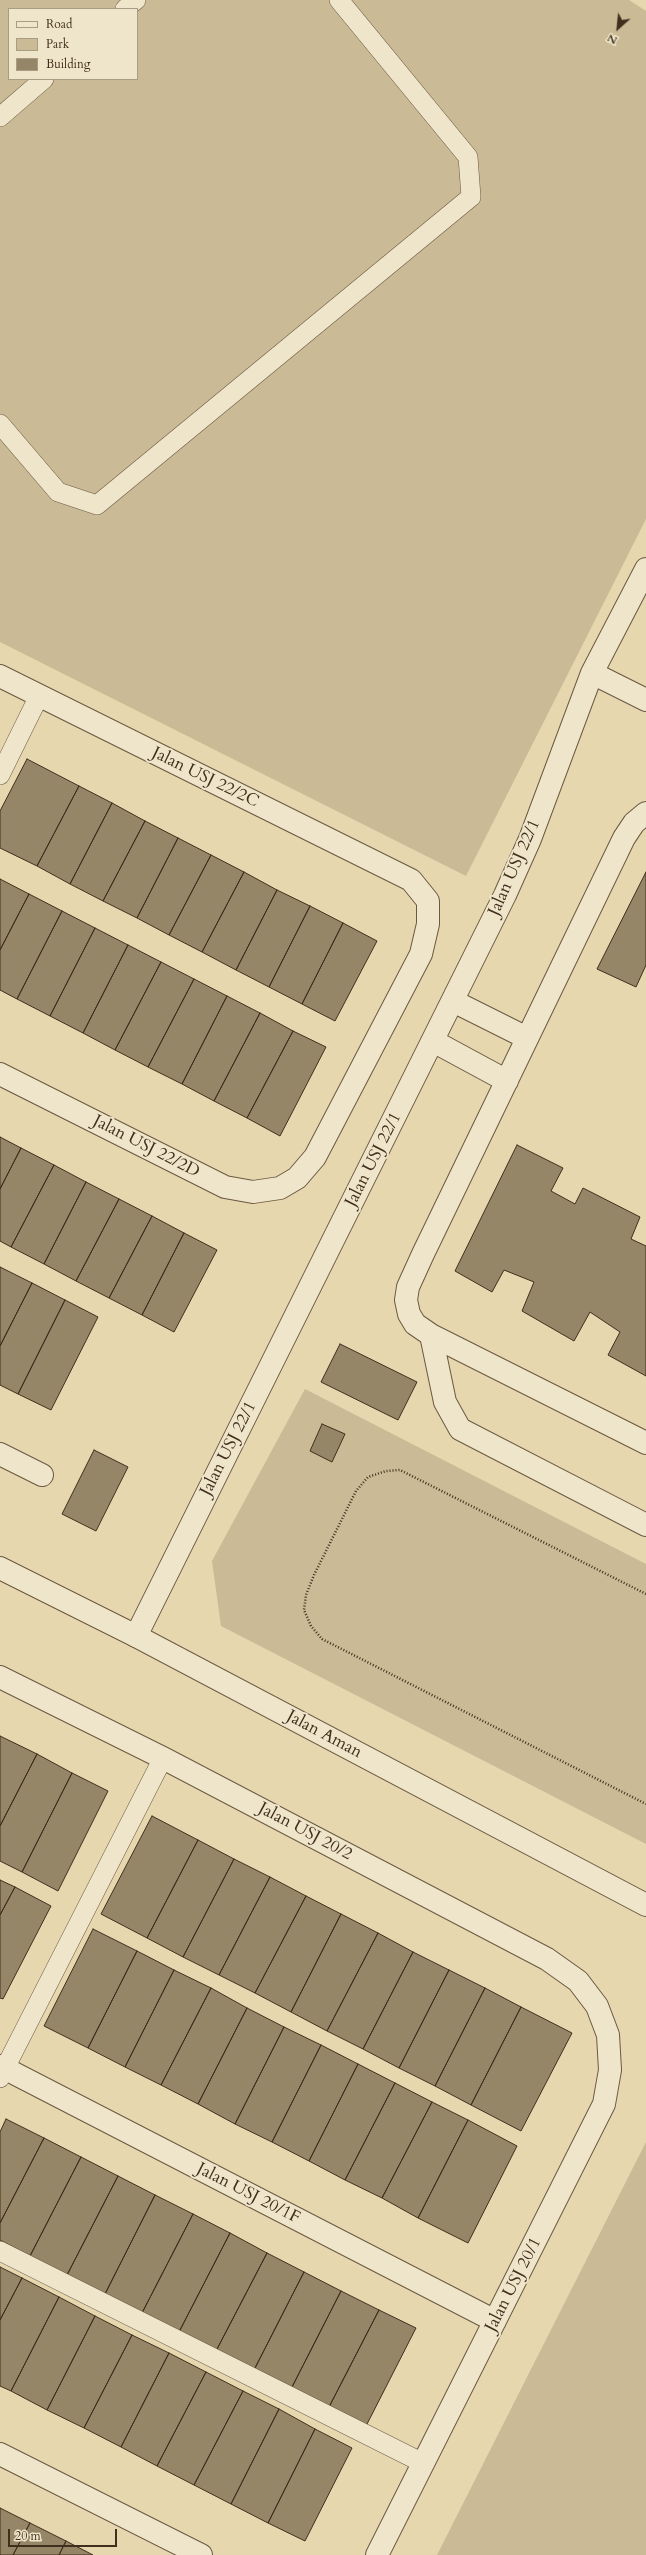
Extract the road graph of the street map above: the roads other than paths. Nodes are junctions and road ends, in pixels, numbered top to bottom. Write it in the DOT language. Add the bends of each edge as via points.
graph roads {
  1 [pos="136,0"];
  2 [pos="339,0"];
  3 [pos="126,8"];
  4 [pos="43,80"];
  5 [pos="0,117"];
  6 [pos="0,424"];
  7 [pos="646,569"];
  8 [pos="592,673"];
  9 [pos="0,676"];
  10 [pos="39,696"];
  11 [pos="646,700"];
  12 [pos="0,775"];
  13 [pos="646,813"];
  14 [pos="453,1000"];
  15 [pos="527,1038"];
  16 [pos="433,1041"];
  17 [pos="0,1074"];
  18 [pos="507,1081"];
  19 [pos="297,1178"];
  20 [pos="431,1335"];
  21 [pos="646,1443"];
  22 [pos="0,1454"];
  23 [pos="42,1475"];
  24 [pos="646,1525"];
  25 [pos="0,1568"];
  26 [pos="136,1636"];
  27 [pos="0,1677"];
  28 [pos="163,1758"];
  29 [pos="646,1905"];
  30 [pos="597,2006"];
  31 [pos="2,2071"];
  32 [pos="0,2251"];
  33 [pos="495,2321"];
  34 [pos="0,2454"];
  35 [pos="423,2463"];
  36 [pos="200,2555"];
  37 [pos="377,2555"];
  1 -- 3 [label="lane"];
  2 -- 6 [label="lane" via="468,157 471,197 98,505 58,492"];
  4 -- 5 [label="lane"];
  7 -- 8 [label="street, Jalan USJ 22/1"];
  8 -- 11 [label="street"];
  8 -- 14 [label="street, Jalan USJ 22/1" via="530,839"];
  9 -- 10 [label="street, Jalan USJ 22/2C"];
  10 -- 12 [label="lane"];
  10 -- 19 [label="street, Jalan USJ 22/2C" via="411,880 428,901 428,924 420,954 314,1156"];
  13 -- 15 [label="street" via="634,823 624,838"];
  14 -- 15 [label="street"];
  14 -- 16 [label="street, Jalan USJ 22/1"];
  15 -- 18 [label="street"];
  16 -- 18 [label="street"];
  16 -- 26 [label="street, Jalan USJ 22/1"];
  17 -- 19 [label="street, Jalan USJ 22/2D" via="225,1187 254,1192 280,1188"];
  18 -- 20 [label="street" via="408,1287 406,1300 409,1314 415,1324"];
  20 -- 21 [label="street"];
  20 -- 24 [label="street" via="445,1402 460,1429"];
  22 -- 23 [label="street"];
  25 -- 26 [label="street, Jalan Aman"];
  26 -- 29 [label="street, Jalan Aman"];
  27 -- 28 [label="street, Jalan USJ 20/2"];
  28 -- 30 [label="street, Jalan USJ 20/2" via="547,1960 578,1981"];
  28 -- 31 [label="lane"];
  30 -- 33 [label="street, Jalan USJ 20/1" via="608,2035 610,2070 604,2104"];
  31 -- 33 [label="street, Jalan USJ 20/1F"];
  32 -- 35 [label="lane"];
  33 -- 35 [label="street, Jalan USJ 20/1"];
  34 -- 36 [label="street"];
  35 -- 37 [label="street, Jalan USJ 20/1"];
}
